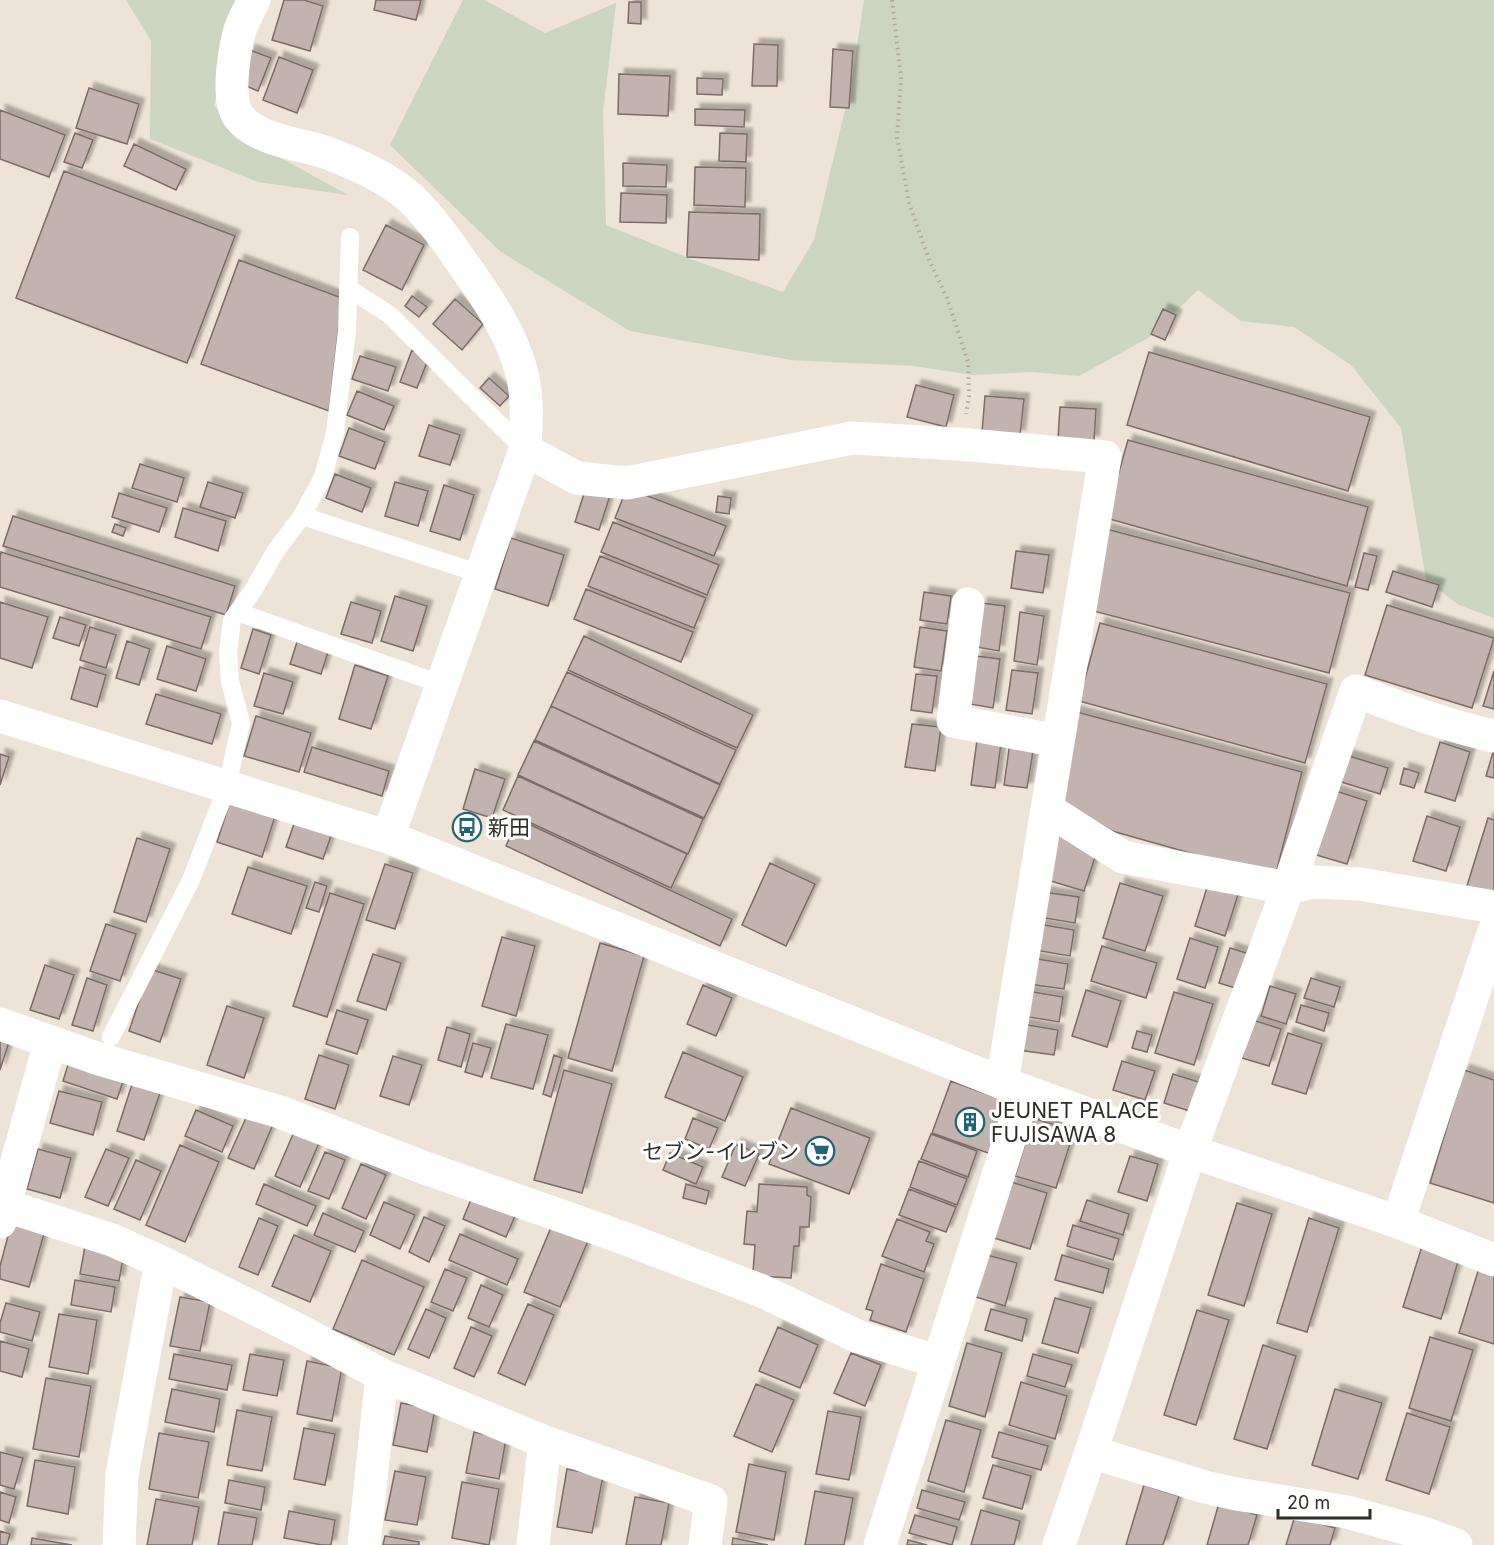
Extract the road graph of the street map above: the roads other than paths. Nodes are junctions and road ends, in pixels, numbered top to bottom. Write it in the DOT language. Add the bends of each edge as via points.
graph roads {
  1 [pos="254,0"];
  2 [pos="350,237"];
  3 [pos="348,288"];
  4 [pos="525,450"];
  5 [pos="302,516"];
  6 [pos="481,574"];
  7 [pos="968,604"];
  8 [pos="238,612"];
  9 [pos="443,685"];
  10 [pos="0,716"];
  11 [pos="1494,736"];
  12 [pos="1058,741"];
  13 [pos="227,787"];
  14 [pos="1047,809"];
  15 [pos="388,837"];
  16 [pos="1288,888"];
  17 [pos="1494,907"];
  18 [pos="1494,931"];
  19 [pos="0,1024"];
  20 [pos="111,1036"];
  21 [pos="50,1043"];
  22 [pos="1014,1087"];
  23 [pos="1190,1151"];
  24 [pos="2,1210"];
  25 [pos="1398,1222"];
  26 [pos="1494,1260"];
  27 [pos="161,1262"];
  28 [pos="938,1362"];
  29 [pos="382,1375"];
  30 [pos="545,1442"];
  31 [pos="1091,1452"];
  32 [pos="119,1545"];
  33 [pos="364,1545"];
  34 [pos="533,1545"];
  35 [pos="705,1545"];
  36 [pos="880,1545"];
  37 [pos="1059,1545"];
  38 [pos="1456,1545"];
  1 -- 4 [label="street" via="240,32 231,91 239,117 266,135 354,164 387,181 421,210 475,280 513,347 523,378"];
  2 -- 3 [label="lane"];
  3 -- 4 [label="lane" via="390,315"];
  3 -- 5 [label="lane" via="347,330 334,433 323,477"];
  4 -- 6 [label="street"];
  4 -- 12 [label="street" via="577,478 627,483 852,438 1105,457"];
  5 -- 6 [label="lane"];
  5 -- 8 [label="lane"];
  6 -- 9 [label="street"];
  7 -- 12 [label="street" via="954,721"];
  8 -- 9 [label="lane"];
  8 -- 13 [label="lane" via="232,620 228,652 230,681 241,723"];
  9 -- 15 [label="street"];
  10 -- 13 [label="street"];
  11 -- 16 [label="street" via="1356,691"];
  12 -- 14 [label="street"];
  13 -- 15 [label="street"];
  13 -- 20 [label="lane" via="191,880"];
  14 -- 16 [label="street" via="1123,857"];
  14 -- 22 [label="street"];
  15 -- 22 [label="street"];
  16 -- 17 [label="street" via="1313,882 1360,884"];
  16 -- 23 [label="street"];
  18 -- 25 [label="street"];
  19 -- 21 [label="street"];
  21 -- 24 [label="street"];
  21 -- 28 [label="street" via="280,1112 762,1291 859,1337"];
  22 -- 23 [label="street"];
  22 -- 28 [label="street"];
  23 -- 25 [label="street"];
  23 -- 31 [label="street"];
  24 -- 27 [label="street" via="112,1240"];
  25 -- 26 [label="street"];
  27 -- 29 [label="street"];
  27 -- 32 [label="street" via="122,1474"];
  28 -- 36 [label="street"];
  29 -- 30 [label="street"];
  29 -- 33 [label="street"];
  30 -- 34 [label="street"];
  30 -- 35 [label="street" via="711,1501"];
  31 -- 37 [label="street"];
  31 -- 38 [label="street" via="1205,1487 1347,1512"];
}
